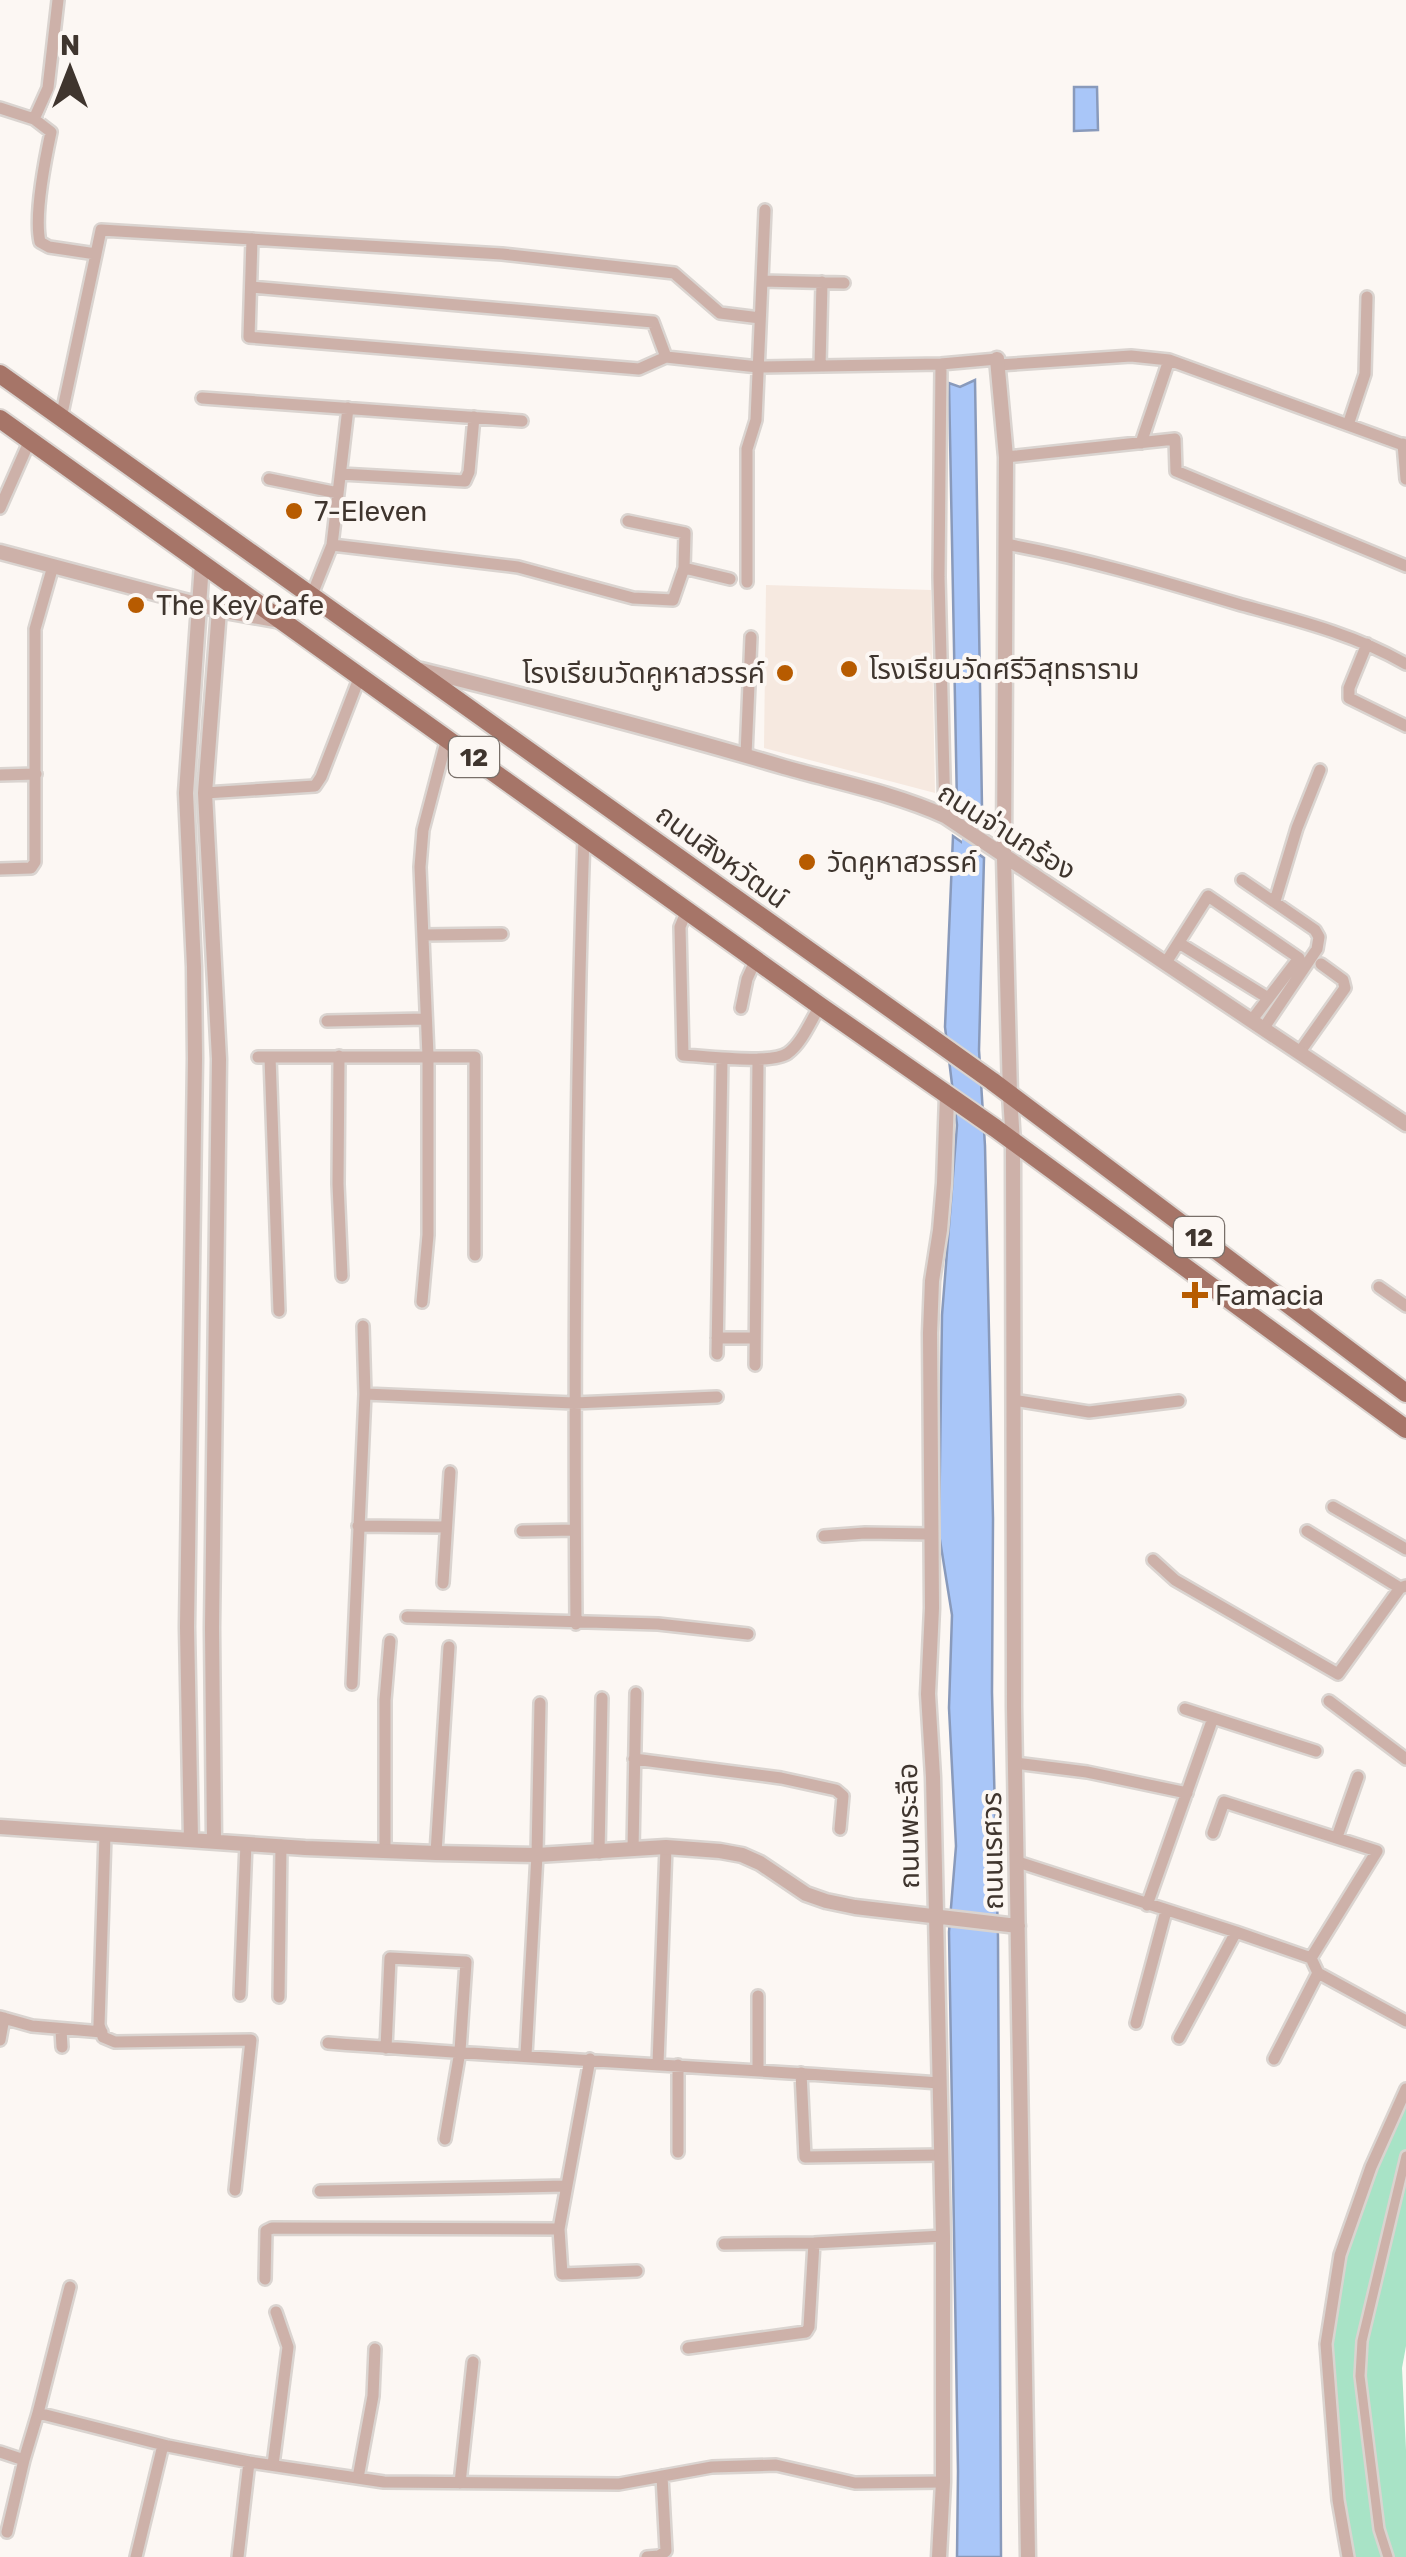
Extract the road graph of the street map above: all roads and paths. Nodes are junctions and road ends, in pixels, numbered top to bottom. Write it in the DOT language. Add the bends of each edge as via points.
graph roads {
  1 [pos="58,0"];
  2 [pos="0,108"];
  3 [pos="34,119"];
  4 [pos="765,210"];
  5 [pos="252,239"];
  6 [pos="96,254"];
  7 [pos="762,281"];
  8 [pos="822,282"];
  9 [pos="844,283"];
  10 [pos="252,287"];
  11 [pos="1367,297"];
  12 [pos="760,318"];
  13 [pos="666,358"];
  14 [pos="1169,360"];
  15 [pos="998,362"];
  16 [pos="942,364"];
  17 [pos="820,366"];
  18 [pos="758,367"];
  19 [pos="0,374"];
  20 [pos="202,398"];
  21 [pos="348,408"];
  22 [pos="474,417"];
  23 [pos="0,418"];
  24 [pos="61,418"];
  25 [pos="522,421"];
  26 [pos="1348,425"];
  27 [pos="30,440"];
  28 [pos="1141,443"];
  29 [pos="1404,445"];
  30 [pos="1006,458"];
  31 [pos="340,474"];
  32 [pos="1406,478"];
  33 [pos="268,479"];
  34 [pos="338,493"];
  35 [pos="0,508"];
  36 [pos="628,521"];
  37 [pos="1005,544"];
  38 [pos="332,545"];
  39 [pos="0,552"];
  40 [pos="202,563"];
  41 [pos="52,566"];
  42 [pos="1406,566"];
  43 [pos="684,568"];
  44 [pos="730,579"];
  45 [pos="747,582"];
  46 [pos="312,597"];
  47 [pos="198,604"];
  48 [pos="219,610"];
  49 [pos="282,621"];
  50 [pos="751,638"];
  51 [pos="1367,644"];
  52 [pos="1406,664"];
  53 [pos="411,668"];
  54 [pos="360,676"];
  55 [pos="1406,726"];
  56 [pos="447,738"];
  57 [pos="746,755"];
  58 [pos="1320,770"];
  59 [pos="36,774"];
  60 [pos="0,775"];
  61 [pos="206,793"];
  62 [pos="944,816"];
  63 [pos="584,836"];
  64 [pos="1004,857"];
  65 [pos="0,869"];
  66 [pos="1242,880"];
  67 [pos="1274,902"];
  68 [pos="687,910"];
  69 [pos="502,934"];
  70 [pos="422,935"];
  71 [pos="1178,943"];
  72 [pos="756,959"];
  73 [pos="1165,964"];
  74 [pos="1320,964"];
  75 [pos="1268,998"];
  76 [pos="820,1006"];
  77 [pos="741,1008"];
  78 [pos="426,1019"];
  79 [pos="327,1021"];
  80 [pos="1257,1025"];
  81 [pos="1299,1053"];
  82 [pos="340,1056"];
  83 [pos="428,1056"];
  84 [pos="722,1058"];
  85 [pos="758,1059"];
  86 [pos="1010,1095"];
  87 [pos="947,1096"];
  88 [pos="1406,1124"];
  89 [pos="1013,1143"];
  90 [pos="475,1256"];
  91 [pos="342,1276"];
  92 [pos="1379,1287"];
  93 [pos="422,1302"];
  94 [pos="1406,1306"];
  95 [pos="279,1311"];
  96 [pos="363,1326"];
  97 [pos="717,1338"];
  98 [pos="756,1338"];
  99 [pos="716,1354"];
  100 [pos="755,1365"];
  101 [pos="1406,1393"];
  102 [pos="365,1394"];
  103 [pos="717,1397"];
  104 [pos="1013,1400"];
  105 [pos="1178,1401"];
  106 [pos="574,1404"];
  107 [pos="1406,1429"];
  108 [pos="450,1472"];
  109 [pos="1332,1507"];
  110 [pos="358,1526"];
  111 [pos="446,1527"];
  112 [pos="575,1530"];
  113 [pos="522,1531"];
  114 [pos="1307,1531"];
  115 [pos="931,1534"];
  116 [pos="824,1536"];
  117 [pos="1406,1549"];
  118 [pos="1153,1560"];
  119 [pos="442,1582"];
  120 [pos="1403,1587"];
  121 [pos="407,1617"];
  122 [pos="576,1624"];
  123 [pos="748,1634"];
  124 [pos="390,1641"];
  125 [pos="449,1646"];
  126 [pos="352,1684"];
  127 [pos="636,1694"];
  128 [pos="602,1698"];
  129 [pos="1330,1701"];
  130 [pos="540,1703"];
  131 [pos="1185,1709"];
  132 [pos="1213,1718"];
  133 [pos="1316,1751"];
  134 [pos="634,1758"];
  135 [pos="1406,1759"];
  136 [pos="1015,1762"];
  137 [pos="1358,1777"];
  138 [pos="1187,1792"];
  139 [pos="0,1827"];
  140 [pos="840,1830"];
  141 [pos="1213,1833"];
  142 [pos="105,1834"];
  143 [pos="1338,1837"];
  144 [pos="191,1840"];
  145 [pos="214,1841"];
  146 [pos="246,1843"];
  147 [pos="281,1846"];
  148 [pos="666,1848"];
  149 [pos="385,1850"];
  150 [pos="634,1850"];
  151 [pos="436,1853"];
  152 [pos="599,1853"];
  153 [pos="537,1855"];
  154 [pos="1018,1862"];
  155 [pos="1147,1904"];
  156 [pos="1166,1911"];
  157 [pos="940,1916"];
  158 [pos="1011,1925"];
  159 [pos="1236,1932"];
  160 [pos="1311,1958"];
  161 [pos="1318,1973"];
  162 [pos="240,1995"];
  163 [pos="758,1996"];
  164 [pos="279,1997"];
  165 [pos="2,2018"];
  166 [pos="1406,2021"];
  167 [pos="1136,2023"];
  168 [pos="62,2030"];
  169 [pos="102,2032"];
  170 [pos="1179,2038"];
  171 [pos="0,2040"];
  172 [pos="328,2043"];
  173 [pos="62,2047"];
  174 [pos="386,2048"];
  175 [pos="460,2051"];
  176 [pos="526,2055"];
  177 [pos="590,2059"];
  178 [pos="1274,2059"];
  179 [pos="658,2064"];
  180 [pos="678,2065"];
  181 [pos="758,2070"];
  182 [pos="801,2073"];
  183 [pos="939,2083"];
  184 [pos="1406,2088"];
  185 [pos="445,2138"];
  186 [pos="678,2152"];
  187 [pos="940,2155"];
  188 [pos="1406,2156"];
  189 [pos="566,2186"];
  190 [pos="235,2190"];
  191 [pos="320,2191"];
  192 [pos="559,2229"];
  193 [pos="944,2236"];
  194 [pos="814,2243"];
  195 [pos="724,2244"];
  196 [pos="637,2272"];
  197 [pos="265,2280"];
  198 [pos="70,2286"];
  199 [pos="276,2312"];
  200 [pos="688,2348"];
  201 [pos="375,2350"];
  202 [pos="472,2362"];
  203 [pos="38,2413"];
  204 [pos="163,2445"];
  205 [pos="0,2452"];
  206 [pos="24,2460"];
  207 [pos="249,2462"];
  208 [pos="273,2465"];
  209 [pos="662,2476"];
  210 [pos="358,2478"];
  211 [pos="943,2482"];
  212 [pos="460,2483"];
  213 [pos="7,2532"];
  214 [pos="136,2557"];
  215 [pos="238,2557"];
  216 [pos="647,2557"];
  217 [pos="939,2557"];
  218 [pos="1028,2557"];
  219 [pos="1348,2557"];
  220 [pos="1388,2557"];
  1 -- 3 [label="street" via="48,88"];
  2 -- 3 [label="street"];
  3 -- 6 [label="street" via="51,132 40,242"];
  4 -- 7 [label="street"];
  5 -- 6 [label="street" via="101,230"];
  5 -- 10 [label="street"];
  5 -- 12 [label="street" via="502,254 674,273 720,313"];
  6 -- 24 [label="street"];
  7 -- 8 [label="street"];
  7 -- 12 [label="street"];
  8 -- 9 [label="street"];
  8 -- 17 [label="street"];
  10 -- 13 [label="street" via="653,322"];
  10 -- 13 [label="street" via="248,337 638,369"];
  11 -- 26 [label="street" via="1365,374"];
  12 -- 18 [label="street"];
  13 -- 18 [label="street"];
  14 -- 15 [label="street"];
  14 -- 26 [label="street"];
  14 -- 28 [label="street"];
  15 -- 16 [label="street"];
  15 -- 30 [label="street, ถนนเรศวร"];
  16 -- 17 [label="street"];
  16 -- 62 [label="street"];
  17 -- 18 [label="street"];
  18 -- 45 [label="street" via="756,420 746,449"];
  19 -- 24 [label="main road, ถนนสิงหวัฒน์ / 12"];
  20 -- 21 [label="street"];
  21 -- 22 [label="street"];
  21 -- 31 [label="street"];
  22 -- 25 [label="street"];
  22 -- 31 [label="street" via="465,481"];
  23 -- 27 [label="main road, 12"];
  24 -- 46 [label="main road, ถนนสิงหวัฒน์ / 12"];
  26 -- 29 [label="street"];
  27 -- 35 [label="street"];
  27 -- 40 [label="main road, 12"];
  28 -- 30 [label="street"];
  28 -- 42 [label="street" via="1175,439 1176,471"];
  29 -- 32 [label="street"];
  30 -- 37 [label="street, ถนนเรศวร"];
  31 -- 34 [label="street"];
  33 -- 34 [label="street"];
  34 -- 38 [label="street"];
  36 -- 43 [label="street" via="684,533"];
  37 -- 51 [label="street" via="1110,566"];
  37 -- 64 [label="street, ถนนเรศวร"];
  38 -- 43 [label="street" via="518,567 633,598 673,600"];
  38 -- 46 [label="street"];
  39 -- 41 [label="street"];
  40 -- 47 [label="street"];
  40 -- 49 [label="main road, 12"];
  41 -- 47 [label="street"];
  41 -- 59 [label="street" via="35,629"];
  43 -- 44 [label="street"];
  46 -- 53 [label="main road, ถนนสิงหวัฒน์ / 12"];
  47 -- 48 [label="street"];
  47 -- 144 [label="street" via="186,794 195,1058 187,1626"];
  48 -- 49 [label="street"];
  48 -- 61 [label="street"];
  49 -- 54 [label="main road, 12"];
  50 -- 57 [label="street"];
  51 -- 52 [label="street"];
  51 -- 55 [label="street" via="1350,698"];
  53 -- 57 [label="street, ถนนจ่านกร้อง"];
  53 -- 86 [label="main road, ถนนสิงหวัฒน์ / 12"];
  54 -- 56 [label="main road, 12"];
  54 -- 61 [label="street" via="316,785"];
  56 -- 63 [label="main road, 12"];
  56 -- 70 [label="street" via="424,830"];
  57 -- 62 [label="street, ถนนจ่านกร้อง"];
  58 -- 67 [label="street"];
  59 -- 60 [label="street"];
  59 -- 65 [label="street" via="34,864"];
  61 -- 145 [label="street" via="219,1059"];
  62 -- 64 [label="street, ถนนจ่านกร้อง"];
  63 -- 68 [label="main road, 12"];
  63 -- 106 [label="street"];
  64 -- 73 [label="street, ถนนจ่านกร้อง"];
  64 -- 86 [label="street, ถนนเรศวร"];
  66 -- 67 [label="street"];
  67 -- 80 [label="street" via="1320,940"];
  68 -- 72 [label="main road, 12"];
  68 -- 84 [label="street" via="680,928 683,1054"];
  69 -- 70 [label="street"];
  70 -- 78 [label="street"];
  71 -- 73 [label="street"];
  71 -- 75 [label="street"];
  71 -- 75 [label="street" via="1208,896 1299,958"];
  72 -- 76 [label="main road, 12"];
  72 -- 77 [label="street"];
  73 -- 80 [label="street, ถนนจ่านกร้อง"];
  74 -- 81 [label="street" via="1345,988"];
  75 -- 80 [label="street"];
  76 -- 85 [label="street" via="792,1050"];
  76 -- 87 [label="main road, 12"];
  78 -- 79 [label="street"];
  78 -- 83 [label="street"];
  80 -- 81 [label="street, ถนนจ่านกร้อง"];
  81 -- 88 [label="street, ถนนจ่านกร้อง"];
  82 -- 83 [label="street"];
  82 -- 91 [label="street"];
  82 -- 95 [label="street" via="264,1057"];
  83 -- 90 [label="street" via="475,1057"];
  83 -- 93 [label="street"];
  84 -- 85 [label="street"];
  84 -- 97 [label="street"];
  85 -- 98 [label="street"];
  86 -- 89 [label="street, ถนนเรศวร"];
  86 -- 101 [label="main road, ถนนสิงหวัฒน์ / 12"];
  87 -- 89 [label="main road, 12"];
  87 -- 115 [label="street, ถนนพระลือ" via="930,1333"];
  89 -- 104 [label="street, ถนนเรศวร"];
  89 -- 107 [label="main road, 12"];
  92 -- 94 [label="street"];
  96 -- 102 [label="street"];
  97 -- 98 [label="street"];
  97 -- 99 [label="street"];
  98 -- 100 [label="street"];
  102 -- 106 [label="street"];
  102 -- 110 [label="street"];
  103 -- 106 [label="street"];
  104 -- 105 [label="street" via="1088,1412"];
  104 -- 136 [label="street, ถนนเรศวร"];
  106 -- 112 [label="street"];
  108 -- 111 [label="street"];
  109 -- 117 [label="street"];
  110 -- 111 [label="street"];
  110 -- 126 [label="street"];
  111 -- 119 [label="street"];
  112 -- 113 [label="street"];
  112 -- 122 [label="street"];
  114 -- 120 [label="street"];
  115 -- 116 [label="street"];
  115 -- 157 [label="street, ถนนพระลือ" via="928,1694"];
  118 -- 120 [label="street" via="1175,1580 1338,1674"];
  121 -- 122 [label="street"];
  122 -- 123 [label="street"];
  124 -- 149 [label="street"];
  125 -- 151 [label="street"];
  127 -- 134 [label="street"];
  128 -- 152 [label="street"];
  129 -- 135 [label="street"];
  130 -- 153 [label="street"];
  131 -- 132 [label="street"];
  132 -- 133 [label="street"];
  132 -- 138 [label="street"];
  134 -- 140 [label="street" via="836,1790 842,1796"];
  134 -- 150 [label="street"];
  136 -- 138 [label="street"];
  136 -- 154 [label="street, ถนนเรศวร"];
  137 -- 143 [label="street"];
  138 -- 155 [label="street"];
  139 -- 142 [label="street"];
  141 -- 143 [label="street" via="1224,1802"];
  142 -- 144 [label="street"];
  142 -- 169 [label="street"];
  143 -- 160 [label="street" via="1378,1851"];
  144 -- 145 [label="street"];
  145 -- 146 [label="street"];
  146 -- 147 [label="street"];
  146 -- 162 [label="street"];
  147 -- 149 [label="street"];
  147 -- 164 [label="street"];
  148 -- 150 [label="street"];
  148 -- 157 [label="street" via="742,1855 826,1901"];
  148 -- 179 [label="street"];
  149 -- 151 [label="street"];
  150 -- 152 [label="street"];
  151 -- 153 [label="street"];
  152 -- 153 [label="street"];
  153 -- 176 [label="street"];
  154 -- 155 [label="street"];
  154 -- 158 [label="street, ถนนเรศวร"];
  155 -- 156 [label="street"];
  156 -- 159 [label="street"];
  156 -- 167 [label="street"];
  157 -- 158 [label="street"];
  157 -- 183 [label="street, ถนนพระลือ"];
  158 -- 218 [label="street, ถนนเรศวร"];
  159 -- 160 [label="street"];
  159 -- 170 [label="street"];
  160 -- 161 [label="street"];
  161 -- 166 [label="street"];
  161 -- 178 [label="street"];
  163 -- 181 [label="street"];
  165 -- 168 [label="street"];
  165 -- 171 [label="street"];
  168 -- 169 [label="street"];
  168 -- 173 [label="street"];
  169 -- 190 [label="street" via="115,2042 251,2040"];
  172 -- 174 [label="street"];
  174 -- 175 [label="street"];
  174 -- 175 [label="street" via="390,1958 466,1962"];
  175 -- 176 [label="street"];
  175 -- 185 [label="street"];
  176 -- 177 [label="street"];
  177 -- 179 [label="street"];
  177 -- 189 [label="street"];
  179 -- 180 [label="street"];
  180 -- 181 [label="street"];
  180 -- 186 [label="street"];
  181 -- 182 [label="street"];
  182 -- 183 [label="street"];
  182 -- 187 [label="street" via="805,2157"];
  183 -- 187 [label="street, ถนนพระลือ"];
  184 -- 219 [label="street" via="1340,2255 1326,2344"];
  187 -- 193 [label="street, ถนนพระลือ"];
  188 -- 220 [label="street" via="1362,2340 1360,2376"];
  189 -- 191 [label="street"];
  189 -- 192 [label="street"];
  192 -- 196 [label="street" via="562,2274"];
  192 -- 197 [label="street" via="272,2228 266,2231"];
  193 -- 194 [label="street"];
  193 -- 211 [label="street, ถนนพระลือ"];
  194 -- 195 [label="street"];
  194 -- 200 [label="street" via="806,2332"];
  198 -- 203 [label="street"];
  199 -- 208 [label="street" via="288,2347"];
  201 -- 210 [label="street"];
  202 -- 212 [label="street"];
  203 -- 204 [label="street"];
  203 -- 206 [label="street"];
  204 -- 207 [label="street"];
  204 -- 214 [label="street"];
  205 -- 206 [label="street"];
  206 -- 213 [label="street"];
  207 -- 208 [label="street"];
  207 -- 215 [label="street"];
  208 -- 210 [label="street"];
  209 -- 211 [label="street" via="776,2464 855,2483"];
  209 -- 212 [label="street" via="619,2484"];
  209 -- 216 [label="street" via="666,2551"];
  210 -- 212 [label="street"];
  211 -- 217 [label="street, ถนนพระลือ"];
}
